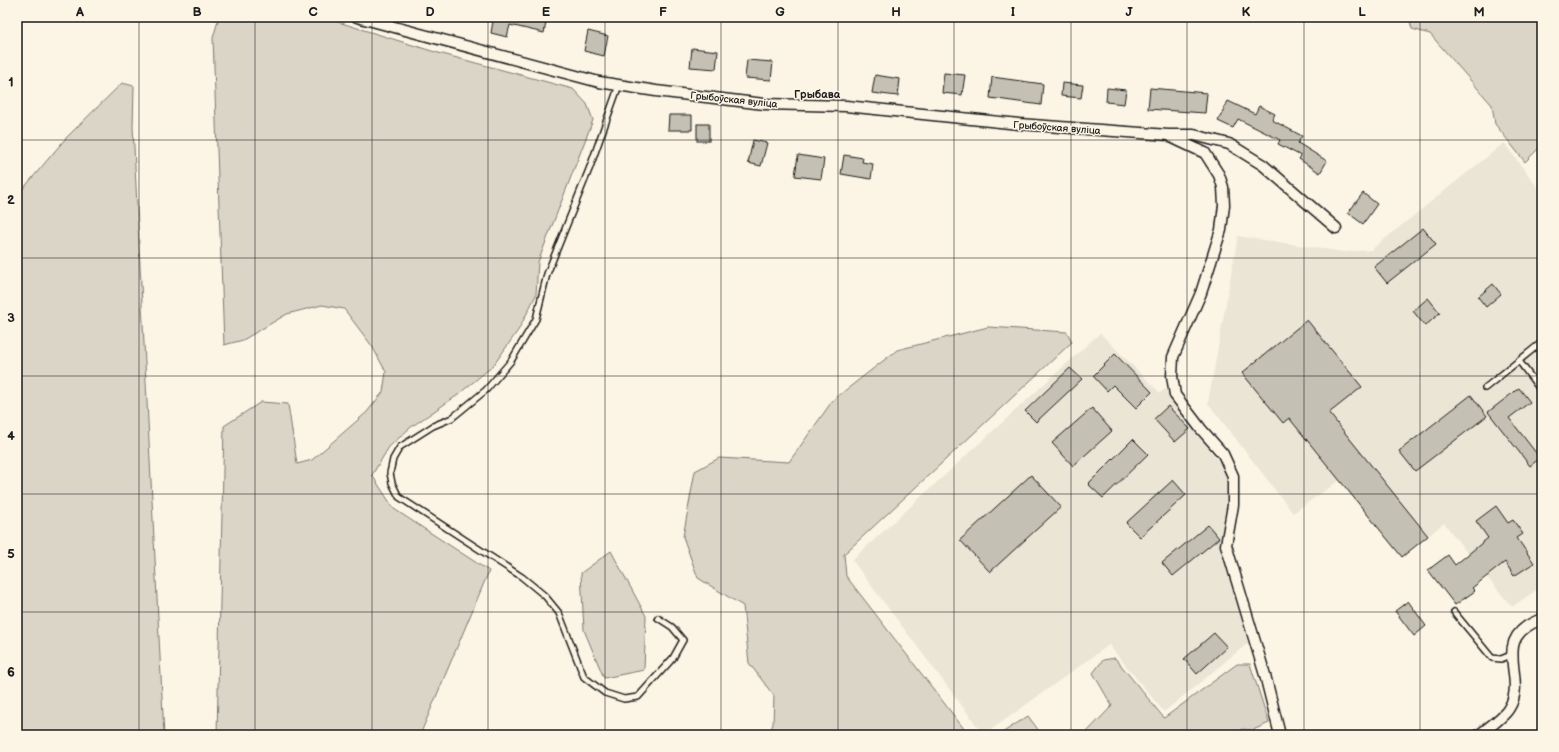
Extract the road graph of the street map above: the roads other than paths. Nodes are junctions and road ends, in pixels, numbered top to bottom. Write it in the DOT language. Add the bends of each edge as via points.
graph roads {
  1 [pos="357,17"];
  2 [pos="619,85"];
  3 [pos="1168,135"];
  4 [pos="1336,228"];
  5 [pos="1542,342"];
  6 [pos="1518,361"];
  7 [pos="1485,388"];
  8 [pos="1542,392"];
  9 [pos="1454,612"];
  10 [pos="658,618"];
  11 [pos="1542,619"];
  12 [pos="1511,655"];
  13 [pos="1280,735"];
  14 [pos="1479,735"];
  1 -- 2 [label="street, Грыбоўская вуліца" via="599,82"];
  2 -- 3 [label="street, Грыбоўская вуліца" via="764,104 846,106 1019,124"];
  2 -- 10 [label="lane" via="590,167 547,274 536,319 511,361 486,390 452,418 433,426 400,447 393,459 390,473 399,497 522,577 545,596 559,613 584,677 605,693 624,699 638,697 673,658 683,640 672,627"];
  3 -- 4 [label="street, Грыбоўская вуліца" via="1194,135 1229,144 1263,165"];
  3 -- 13 [label="street" via="1205,153 1219,174 1223,187 1221,230 1201,293 1173,357 1172,376 1175,395 1200,429 1223,454 1233,476 1233,505 1226,545"];
  5 -- 6 [label="lane"];
  6 -- 7 [label="lane"];
  6 -- 8 [label="lane"];
  9 -- 12 [label="lane" via="1492,658 1501,659"];
  11 -- 12 [label="street" via="1531,623 1516,637"];
  12 -- 14 [label="street" via="1515,692 1509,709"];
}
